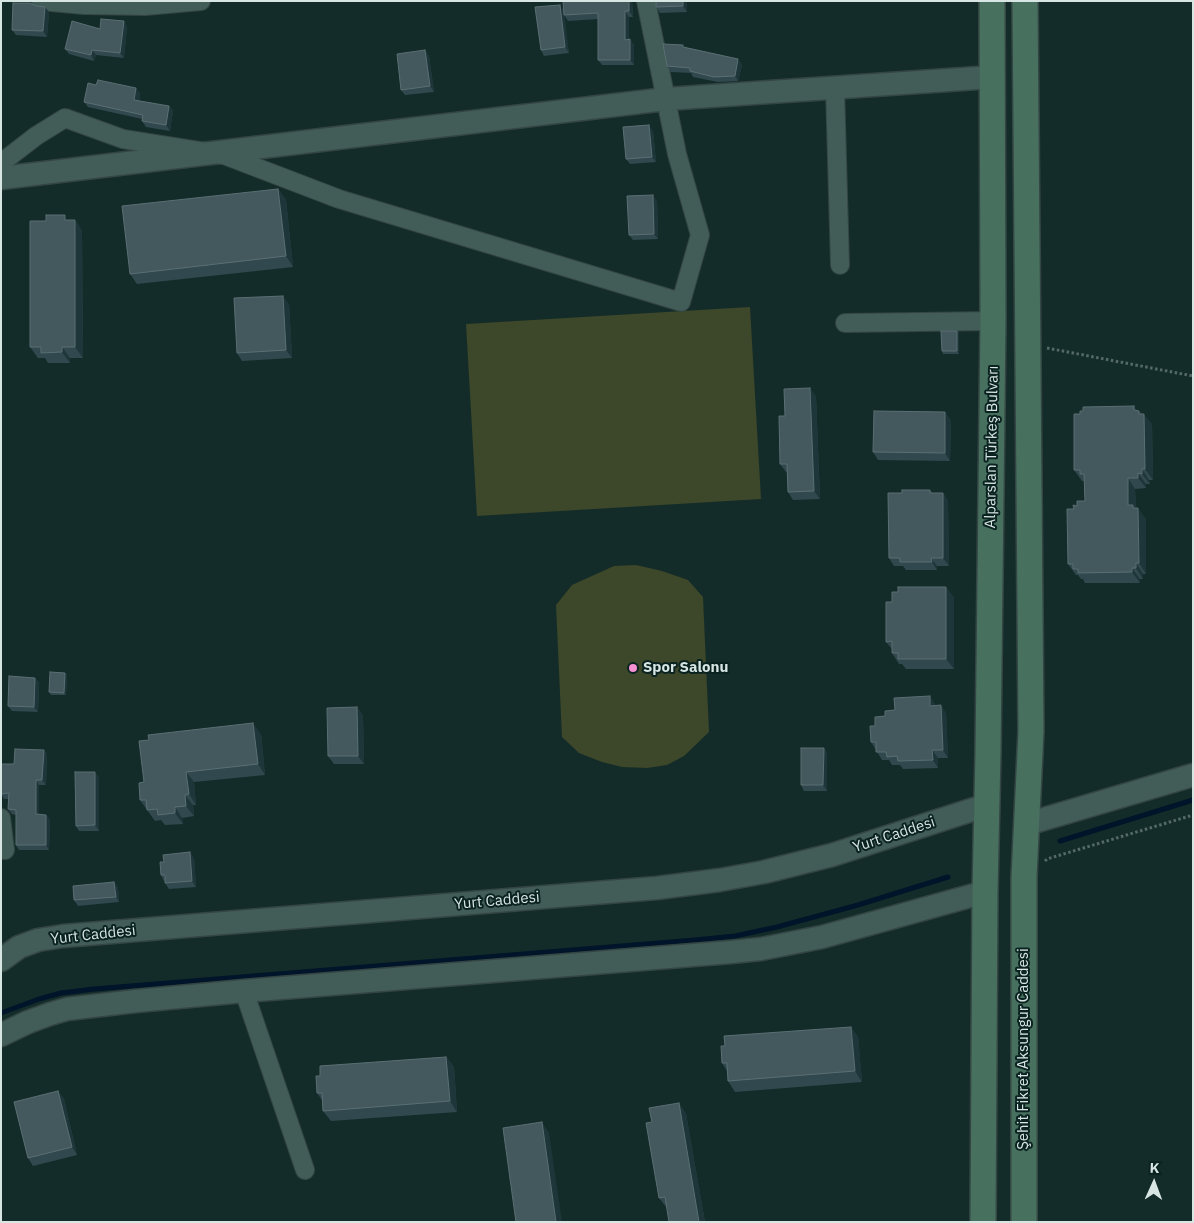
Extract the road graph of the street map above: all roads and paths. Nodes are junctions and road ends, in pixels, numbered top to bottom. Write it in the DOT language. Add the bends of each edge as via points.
graph roads {
  1 [pos="42,1"];
  2 [pos="201,1"];
  3 [pos="646,1"];
  4 [pos="992,1"];
  5 [pos="1025,1"];
  6 [pos="145,3"];
  7 [pos="993,77"];
  8 [pos="835,88"];
  9 [pos="666,99"];
  10 [pos="214,153"];
  11 [pos="1,163"];
  12 [pos="1,178"];
  13 [pos="840,265"];
  14 [pos="993,321"];
  15 [pos="846,323"];
  16 [pos="1027,344"];
  17 [pos="1193,376"];
  18 [pos="1193,775"];
  19 [pos="987,805"];
  20 [pos="1193,815"];
  21 [pos="1,818"];
  22 [pos="1027,824"];
  23 [pos="5,850"];
  24 [pos="1024,877"];
  25 [pos="985,892"];
  26 [pos="1,960"];
  27 [pos="244,991"];
  28 [pos="1,1034"];
  29 [pos="305,1170"];
  30 [pos="983,1222"];
  31 [pos="1024,1222"];
  1 -- 6 [label="street" via="84,5"];
  2 -- 6 [label="street"];
  3 -- 9 [label="street"];
  4 -- 7 [label="main road, Alparslan Türkeş Bulvarı"];
  5 -- 16 [label="main road, Şehit Fikret Aksungur Caddesi"];
  7 -- 8 [label="street"];
  7 -- 14 [label="main road, Alparslan Türkeş Bulvarı"];
  8 -- 9 [label="street"];
  8 -- 13 [label="street"];
  9 -- 10 [label="street"];
  9 -- 10 [label="street" via="677,154 700,236 681,302 338,199 224,154"];
  10 -- 11 [label="street" via="123,139 65,118"];
  10 -- 12 [label="street"];
  14 -- 15 [label="street"];
  14 -- 19 [label="main road, Alparslan Türkeş Bulvarı"];
  16 -- 17 [label="path"];
  16 -- 22 [label="main road, Şehit Fikret Aksungur Caddesi" via="1031,731"];
  18 -- 22 [label="street"];
  19 -- 25 [label="main road, Alparslan Türkeş Bulvarı"];
  19 -- 26 [label="street, Yurt Caddesi" via="832,855 720,880 647,889 63,936 19,947"];
  20 -- 24 [label="path" via="1047,859"];
  21 -- 23 [label="street"];
  22 -- 24 [label="main road, Şehit Fikret Aksungur Caddesi"];
  24 -- 31 [label="main road, Şehit Fikret Aksungur Caddesi"];
  25 -- 27 [label="street" via="822,937 762,949"];
  25 -- 30 [label="main road"];
  27 -- 28 [label="street" via="67,1010"];
  27 -- 29 [label="street"];
}
